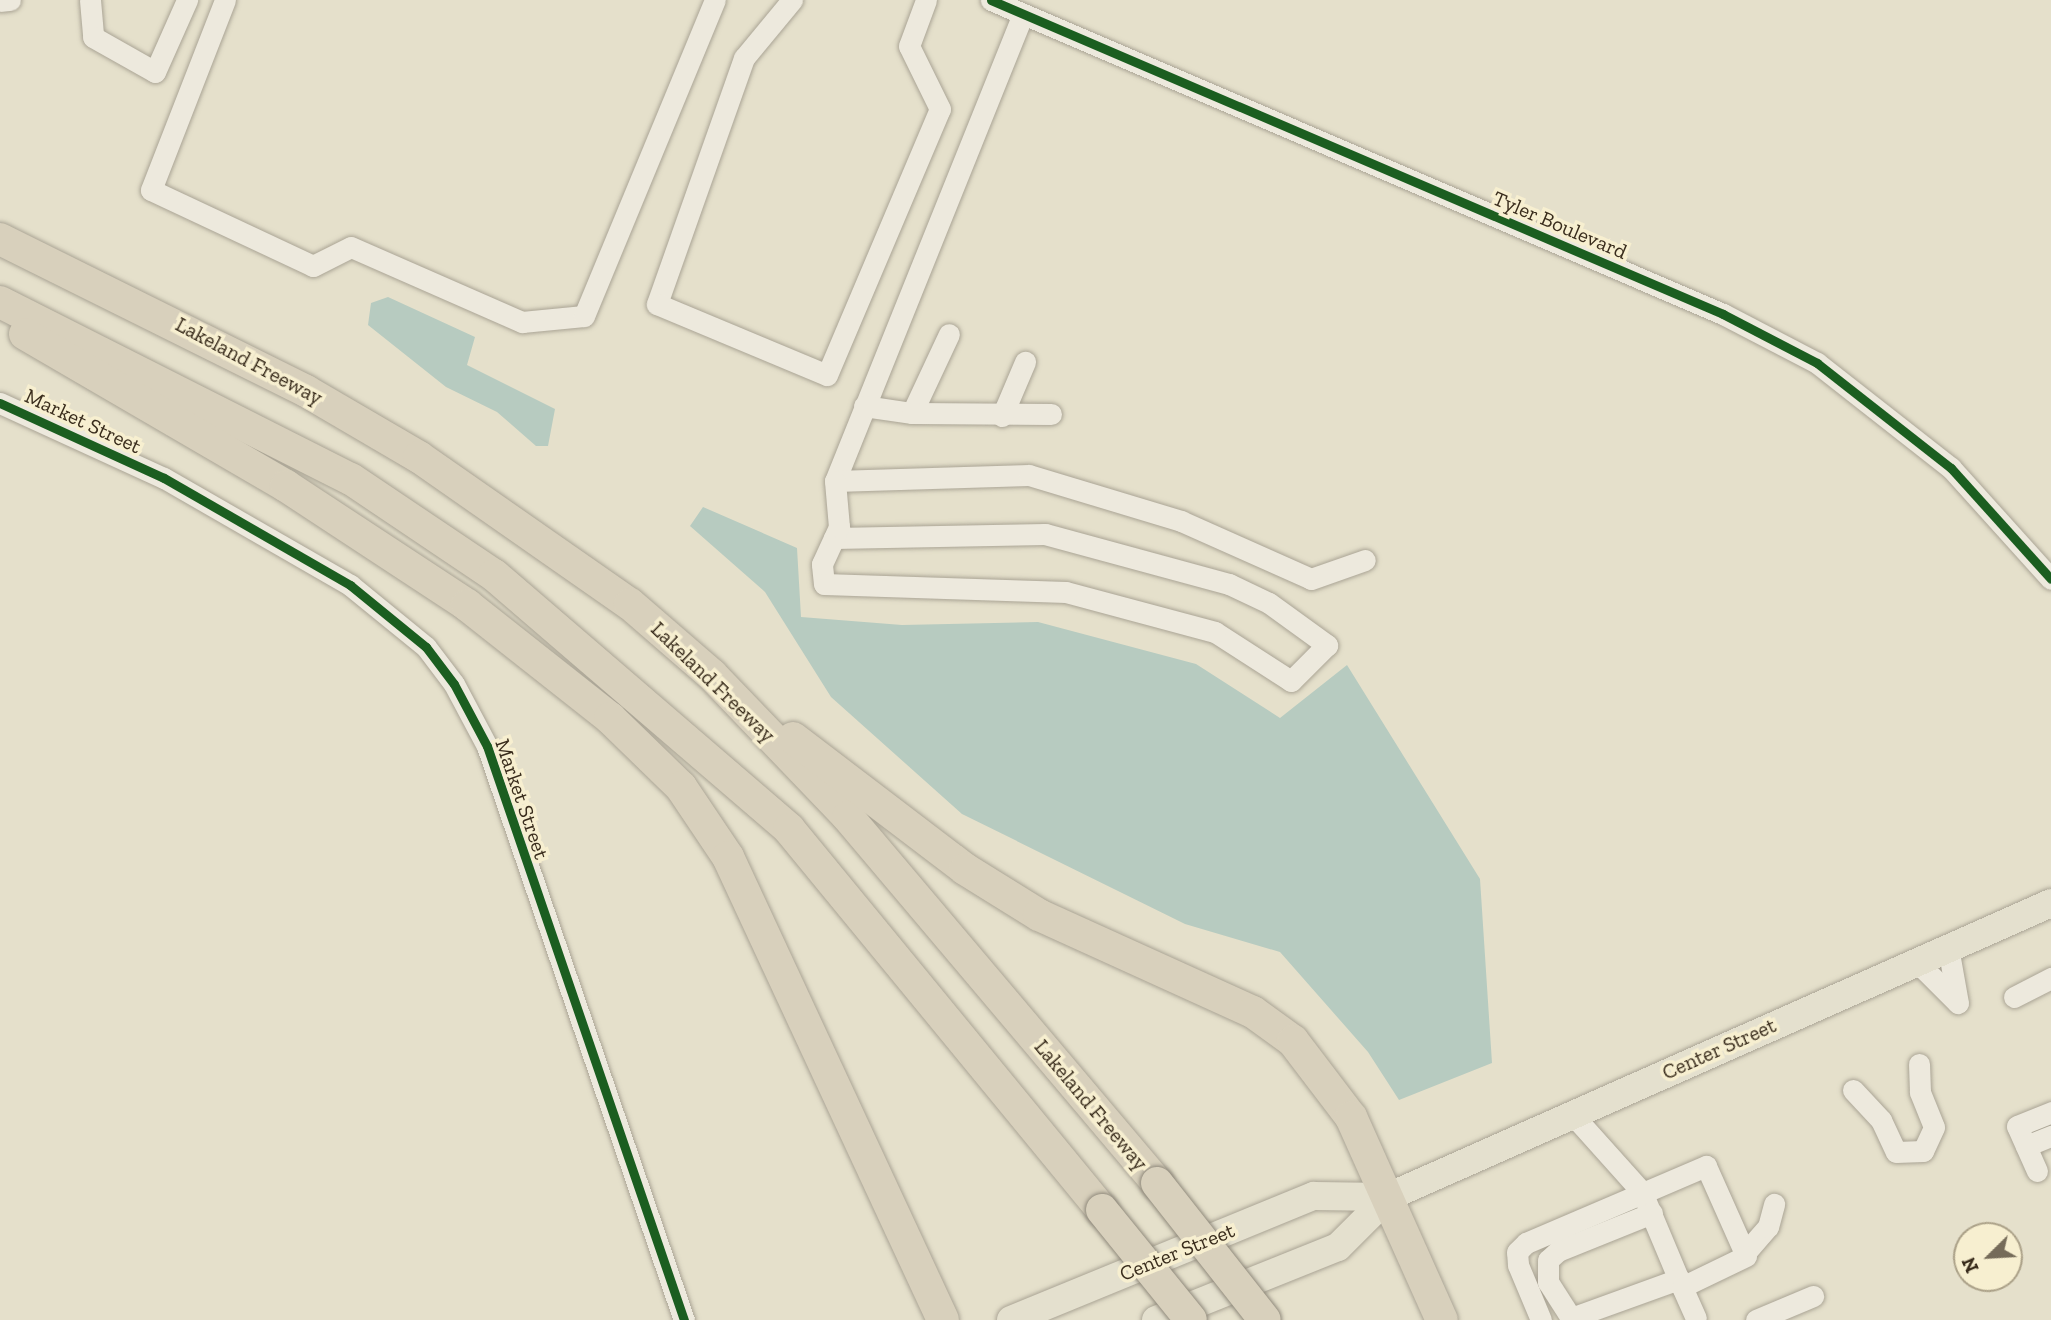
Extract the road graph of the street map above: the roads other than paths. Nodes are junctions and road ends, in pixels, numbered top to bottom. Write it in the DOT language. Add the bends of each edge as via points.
graph roads {
  1 [pos="10,0"];
  2 [pos="90,0"];
  3 [pos="187,0"];
  4 [pos="225,0"];
  5 [pos="715,0"];
  6 [pos="792,0"];
  7 [pos="926,0"];
  8 [pos="991,0"];
  9 [pos="0,1"];
  10 [pos="1023,14"];
  11 [pos="0,239"];
  12 [pos="0,302"];
  13 [pos="0,319"];
  14 [pos="949,334"];
  15 [pos="1025,362"];
  16 [pos="0,403"];
  17 [pos="864,406"];
  18 [pos="912,413"];
  19 [pos="1051,414"];
  20 [pos="1002,416"];
  21 [pos="835,481"];
  22 [pos="834,538"];
  23 [pos="1365,560"];
  24 [pos="2051,579"];
  25 [pos="712,675"];
  26 [pos="2051,904"];
  27 [pos="1948,947"];
  28 [pos="1916,961"];
  29 [pos="2051,978"];
  30 [pos="2051,988"];
  31 [pos="1919,1064"];
  32 [pos="1853,1090"];
  33 [pos="2051,1112"];
  34 [pos="1572,1114"];
  35 [pos="2051,1122"];
  36 [pos="2021,1136"];
  37 [pos="2051,1136"];
  38 [pos="2037,1171"];
  39 [pos="1642,1192"];
  40 [pos="1388,1197"];
  41 [pos="1774,1204"];
  42 [pos="1652,1213"];
  43 [pos="1745,1253"];
  44 [pos="1680,1283"];
  45 [pos="1814,1296"];
  46 [pos="1696,1318"];
  47 [pos="684,1320"];
  48 [pos="943,1320"];
  49 [pos="1010,1320"];
  50 [pos="1156,1320"];
  51 [pos="1191,1320"];
  52 [pos="1265,1320"];
  53 [pos="1442,1320"];
  54 [pos="1541,1320"];
  55 [pos="1756,1320"];
  1 -- 9 [label="street"];
  2 -- 3 [label="street" via="93,37 155,72"];
  4 -- 5 [label="street" via="151,190 313,267 351,247 522,322 584,316"];
  6 -- 7 [label="street" via="744,58 657,304 827,375 940,109 909,46"];
  8 -- 10 [label="street, Tyler Boulevard"];
  10 -- 17 [label="street"];
  10 -- 24 [label="street, Tyler Boulevard" via="1723,314 1817,363 1951,468"];
  11 -- 25 [label="highway, Lakeland Freeway" via="194,330 419,457 548,543"];
  12 -- 51 [label="highway, bridge" via="351,479 494,575 789,830"];
  13 -- 48 [label="highway" via="286,486 467,606 610,718 681,787 728,858"];
  14 -- 18 [label="street"];
  15 -- 20 [label="street"];
  16 -- 47 [label="street, Market Street" via="164,478 350,585 426,647 454,684 487,746"];
  17 -- 18 [label="street"];
  17 -- 21 [label="street"];
  18 -- 20 [label="street"];
  19 -- 20 [label="street"];
  21 -- 22 [label="street"];
  21 -- 23 [label="street" via="1030,475 1169,517 1311,579"];
  22 -- 22 [label="street" via="822,564 824,584 1066,592 1215,632 1291,681 1326,645 1269,603 1228,584 1045,534"];
  25 -- 40 [label="highway" via="976,876 1039,915 1253,1012 1293,1041 1351,1117"];
  25 -- 52 [label="highway, Lakeland Freeway, bridge" via="848,817 1157,1183"];
  26 -- 27 [label="main road, Center Street"];
  27 -- 28 [label="main road, Center Street"];
  27 -- 28 [label="street" via="1958,1003"];
  28 -- 34 [label="main road, Center Street"];
  29 -- 30 [label="street" via="2016,1001"];
  31 -- 32 [label="street" via="1920,1092 1934,1127 1923,1151 1896,1152 1881,1120"];
  33 -- 36 [label="street"];
  34 -- 39 [label="street"];
  34 -- 40 [label="main road, Center Street"];
  35 -- 36 [label="street"];
  36 -- 37 [label="street"];
  36 -- 38 [label="street"];
  39 -- 42 [label="street"];
  39 -- 43 [label="street" via="1706,1166"];
  39 -- 54 [label="street" via="1517,1252"];
  40 -- 49 [label="main road, Center Street" via="1314,1196"];
  40 -- 50 [label="main road, Center Street" via="1338,1247"];
  40 -- 53 [label="highway"];
  41 -- 43 [label="street" via="1768,1227"];
  42 -- 44 [label="street"];
  42 -- 44 [label="street" via="1558,1251 1548,1260 1548,1282 1571,1318"];
  43 -- 44 [label="street" via="1740,1262"];
  44 -- 46 [label="street"];
  45 -- 55 [label="street"];
}
